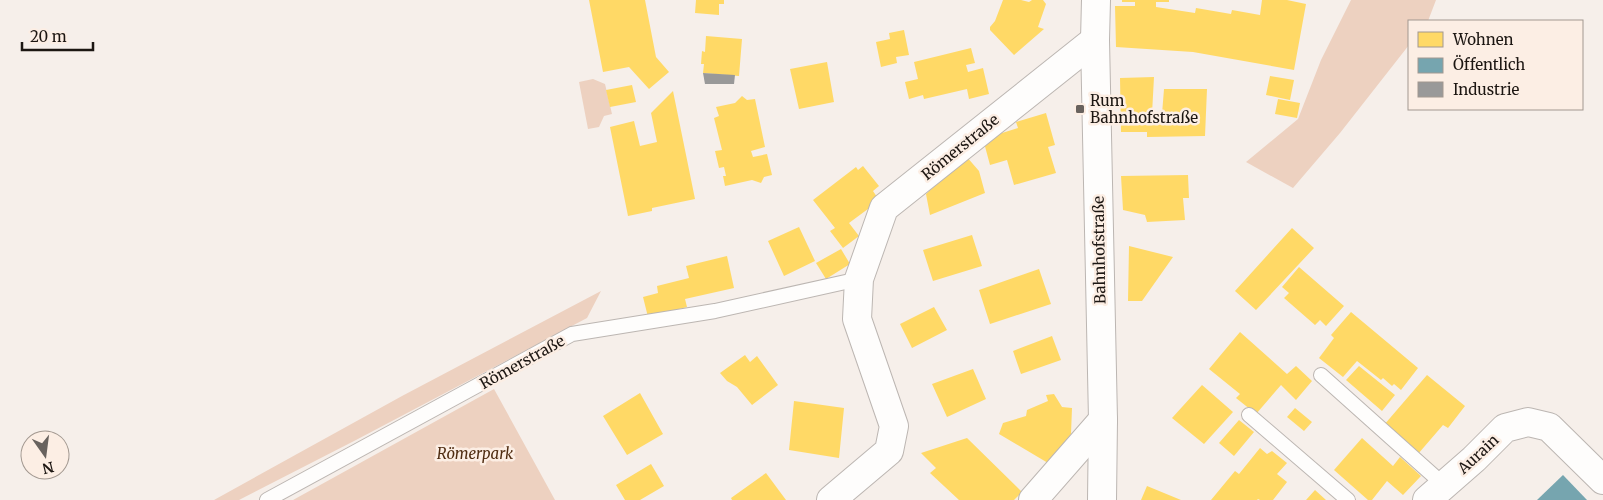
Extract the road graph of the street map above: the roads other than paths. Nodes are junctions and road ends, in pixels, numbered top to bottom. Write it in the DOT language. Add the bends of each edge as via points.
graph roads {
  1 [pos="1096,0"];
  2 [pos="1095,40"];
  3 [pos="859,279"];
  4 [pos="1322,376"];
  5 [pos="1249,415"];
  6 [pos="1102,420"];
  7 [pos="1603,480"];
  8 [pos="1436,492"];
  9 [pos="267,500"];
  10 [pos="831,500"];
  11 [pos="1033,500"];
  12 [pos="1102,500"];
  13 [pos="1348,500"];
  1 -- 2 [label="street, Bahnhofstraße"];
  2 -- 3 [label="street, Römerstraße" via="884,208"];
  2 -- 6 [label="street, Bahnhofstraße"];
  3 -- 9 [label="lane, Römerstraße" via="715,311 572,334"];
  3 -- 10 [label="street, Römerstraße" via="856,319 894,426 889,451"];
  4 -- 8 [label="lane"];
  5 -- 13 [label="lane"];
  6 -- 11 [label="street"];
  6 -- 12 [label="street, Bahnhofstraße"];
  7 -- 8 [label="street, Aurain" via="1549,427 1528,422 1506,428"];
}
